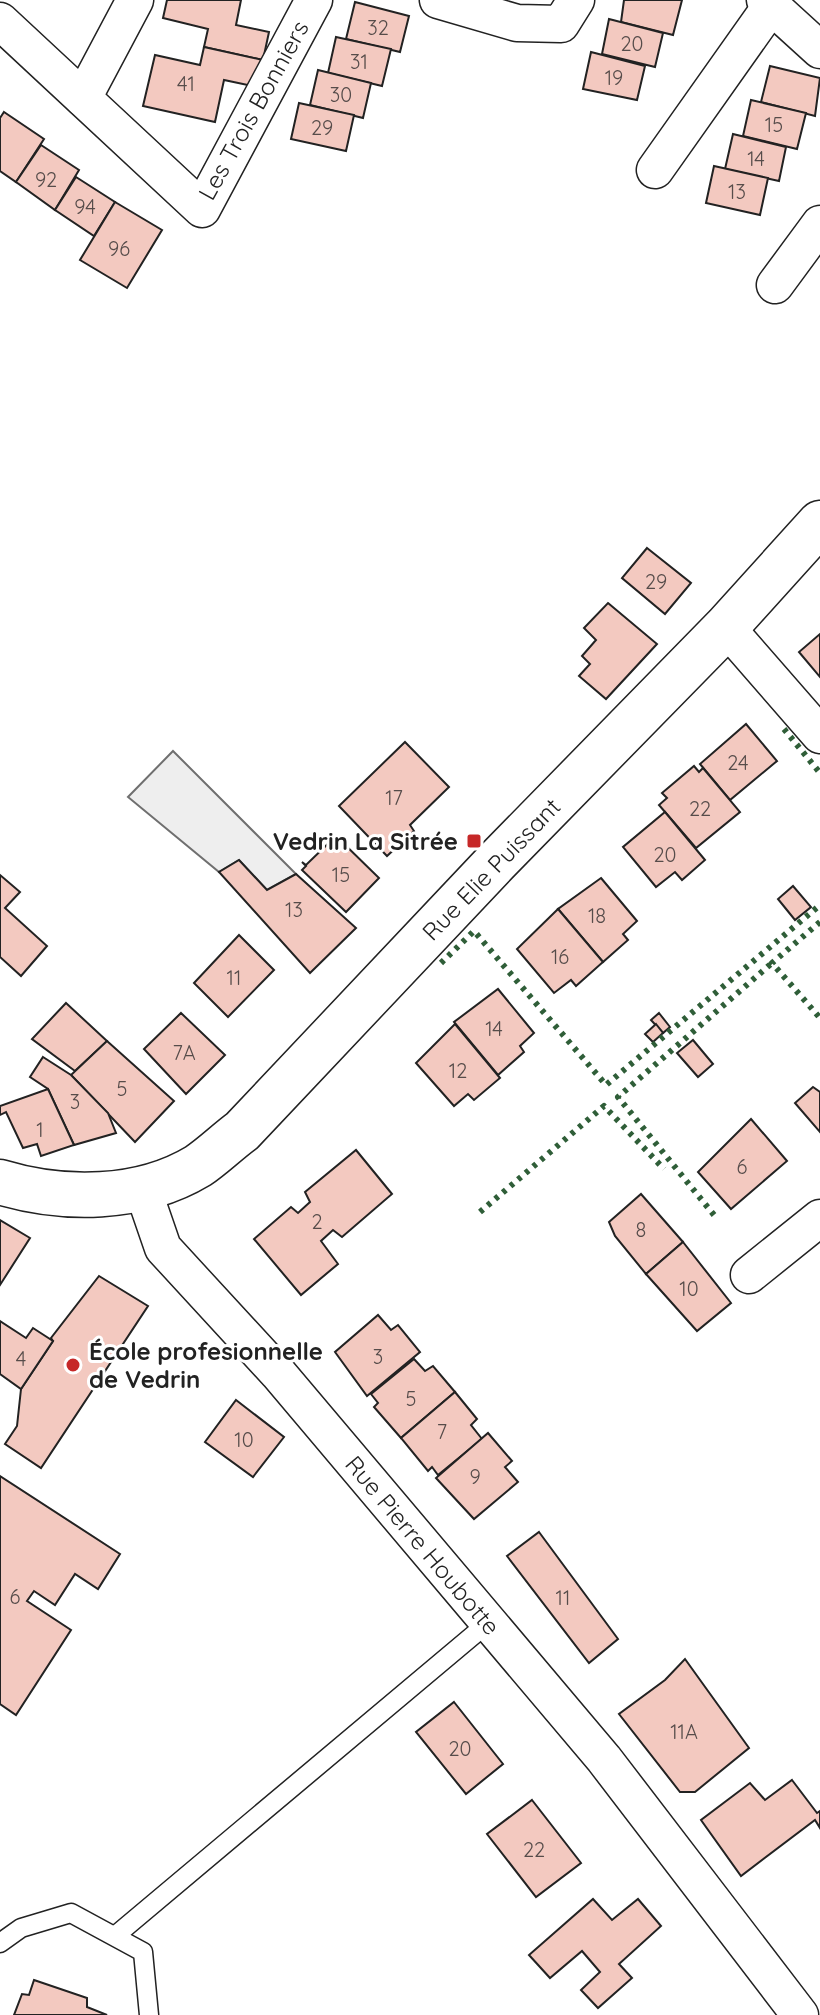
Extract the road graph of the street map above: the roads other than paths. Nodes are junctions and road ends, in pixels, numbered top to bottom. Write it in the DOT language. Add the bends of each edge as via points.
graph roads {
  1 [pos="135,0"];
  2 [pos="314,0"];
  3 [pos="438,0"];
  4 [pos="576,0"];
  5 [pos="768,3"];
  6 [pos="0,21"];
  7 [pos="820,50"];
  8 [pos="83,98"];
  9 [pos="655,170"];
  10 [pos="820,224"];
  11 [pos="775,285"];
  12 [pos="820,523"];
  13 [pos="726,627"];
  14 [pos="820,735"];
  15 [pos="0,1182"];
  16 [pos="142,1187"];
  17 [pos="820,1218"];
  18 [pos="749,1275"];
  19 [pos="489,1622"];
  20 [pos="115,1936"];
  21 [pos="0,1943"];
  22 [pos="149,2015"];
  23 [pos="800,2015"];
  1 -- 8 [label="street"];
  2 -- 8 [label="street, Les Trois Bonniers" via="202,209"];
  3 -- 4 [label="street" via="517,23 561,24"];
  5 -- 7 [label="street"];
  5 -- 9 [label="street"];
  6 -- 8 [label="street, Les Trois Bonniers"];
  10 -- 11 [label="street"];
  12 -- 13 [label="street, Rue Elie Puissant"];
  13 -- 14 [label="street"];
  13 -- 16 [label="street, Rue Elie Puissant" via="242,1131 197,1166"];
  15 -- 16 [label="street" via="29,1191 90,1196"];
  16 -- 19 [label="street, Rue Pierre Houbotte" via="163,1248 278,1373"];
  17 -- 18 [label="street"];
  19 -- 20 [label="lane"];
  19 -- 23 [label="street, Rue Pierre Houbotte" via="604,1759"];
  20 -- 21 [label="lane" via="71,1913 21,1928"];
  20 -- 22 [label="lane" via="143,1952"];
}
